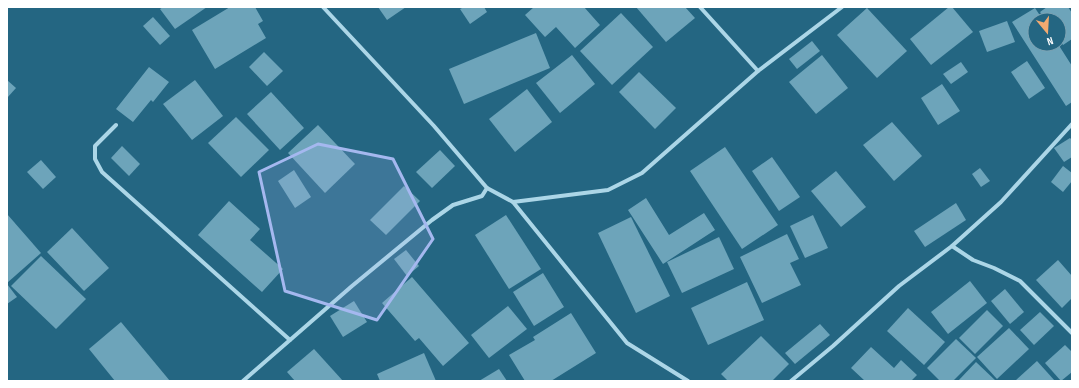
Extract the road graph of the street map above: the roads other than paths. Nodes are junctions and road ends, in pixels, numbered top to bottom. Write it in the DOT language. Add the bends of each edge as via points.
graph roads {
  1 [pos="323,7"];
  2 [pos="700,7"];
  3 [pos="842,7"];
  4 [pos="758,71"];
  5 [pos="1072,124"];
  6 [pos="116,125"];
  7 [pos="487,188"];
  8 [pos="513,202"];
  9 [pos="952,246"];
  10 [pos="1072,333"];
  11 [pos="290,340"];
  12 [pos="243,381"];
  13 [pos="688,381"];
  14 [pos="791,381"];
  1 -- 7 [label="street" via="434,126"];
  2 -- 4 [label="street"];
  3 -- 4 [label="street"];
  4 -- 8 [label="street" via="642,173 608,190"];
  5 -- 9 [label="street" via="1001,202"];
  6 -- 11 [label="street" via="95,146 95,159 102,172"];
  7 -- 8 [label="street"];
  7 -- 11 [label="street" via="482,196 454,205 432,220"];
  8 -- 13 [label="street" via="627,343"];
  9 -- 10 [label="street" via="973,260 1020,281"];
  9 -- 14 [label="street" via="899,286"];
  11 -- 12 [label="street"];
}
